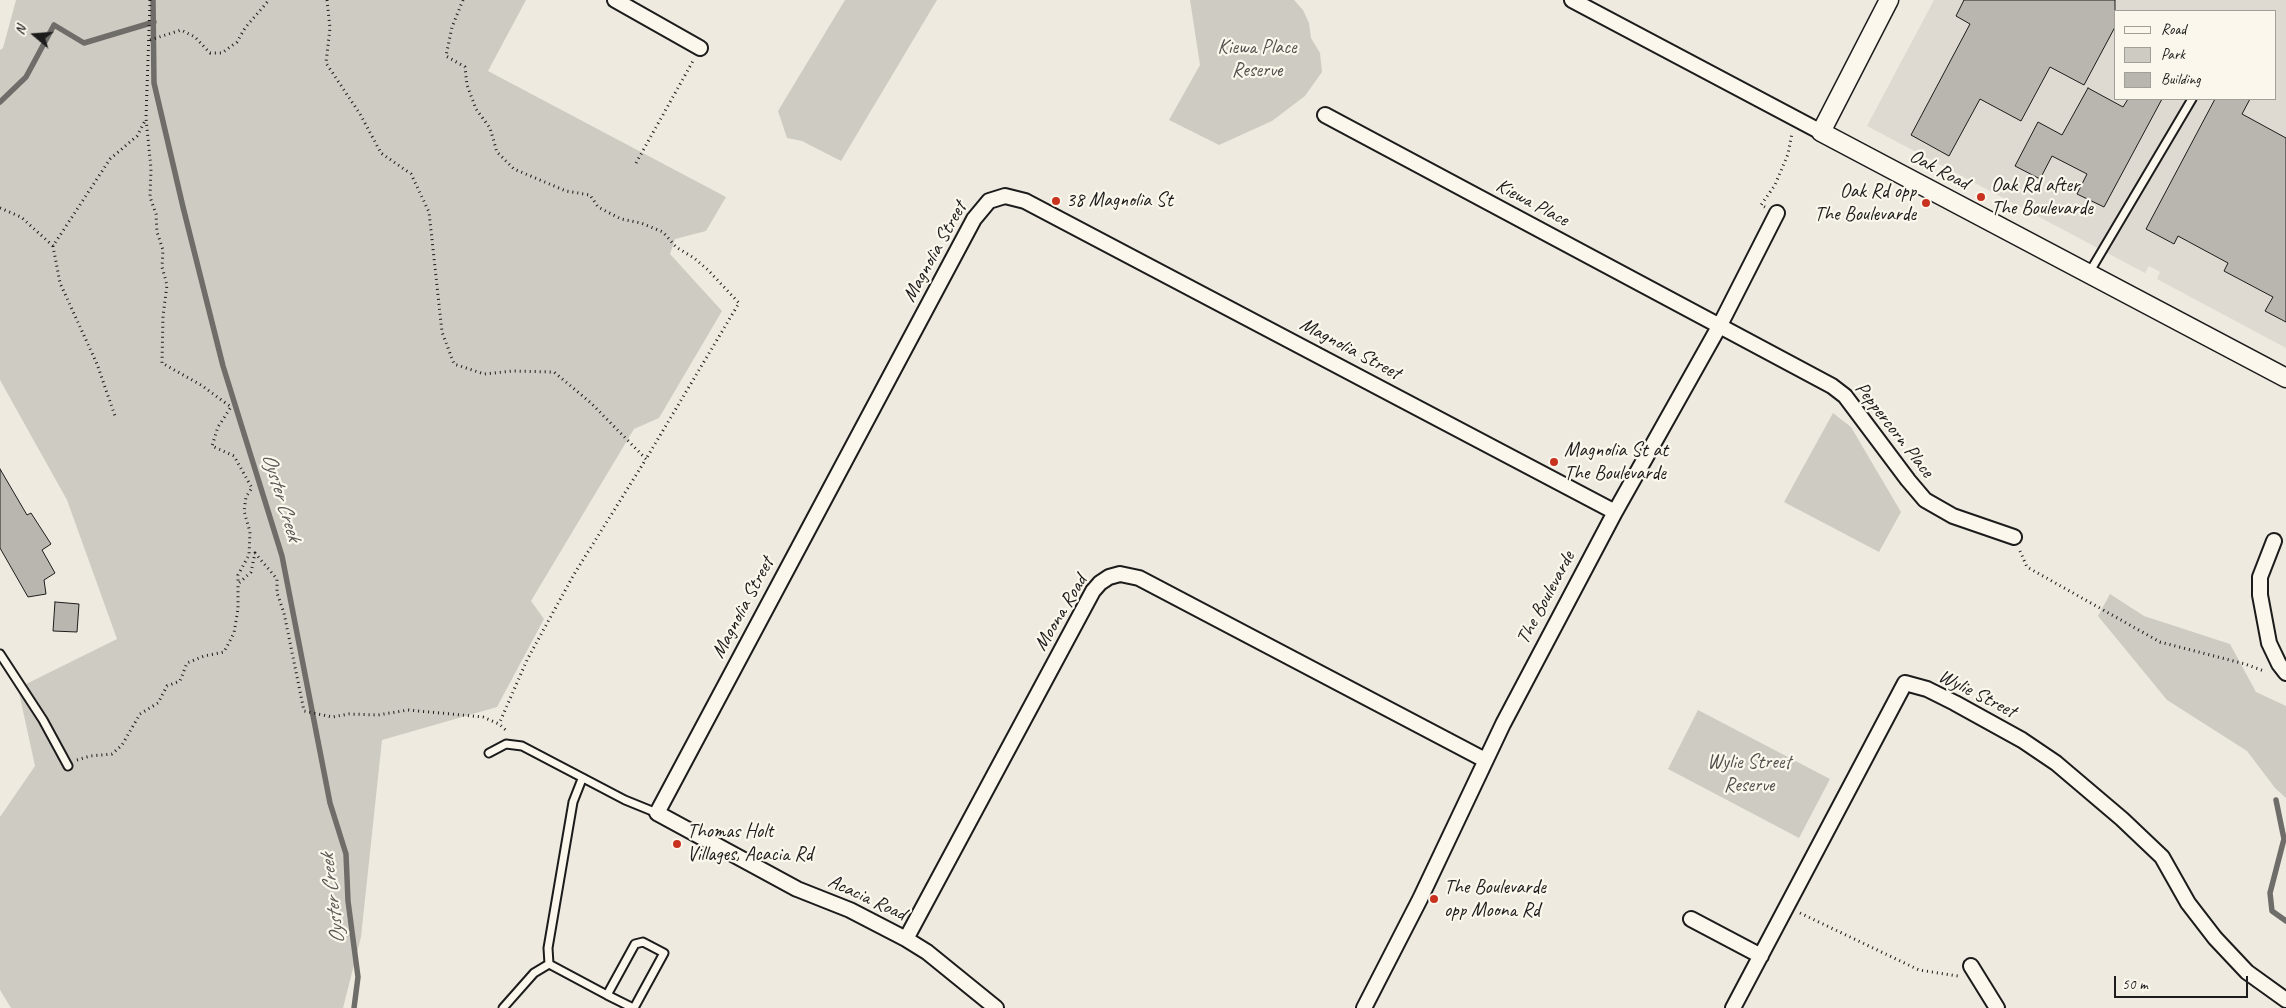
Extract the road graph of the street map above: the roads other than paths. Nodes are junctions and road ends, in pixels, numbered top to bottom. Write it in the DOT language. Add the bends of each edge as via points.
graph roads {
  1 [pos="614,0"];
  2 [pos="1572,0"];
  3 [pos="1889,0"];
  4 [pos="700,48"];
  5 [pos="2191,100"];
  6 [pos="1325,116"];
  7 [pos="1821,132"];
  8 [pos="1777,213"];
  9 [pos="2089,274"];
  10 [pos="1720,325"];
  11 [pos="2286,378"];
  12 [pos="1615,512"];
  13 [pos="2014,537"];
  14 [pos="2274,540"];
  15 [pos="0,654"];
  16 [pos="2286,673"];
  17 [pos="489,753"];
  18 [pos="1485,760"];
  19 [pos="68,766"];
  20 [pos="582,779"];
  21 [pos="657,813"];
  22 [pos="1691,919"];
  23 [pos="906,939"];
  24 [pos="1761,956"];
  25 [pos="549,964"];
  26 [pos="1975,972"];
  27 [pos="607,995"];
  28 [pos="2286,1000"];
  29 [pos="503,1008"];
  30 [pos="634,1008"];
  31 [pos="996,1008"];
  32 [pos="1364,1008"];
  33 [pos="1733,1008"];
  34 [pos="1997,1008"];
  1 -- 4 [label="street"];
  2 -- 7 [label="street, Oak Road"];
  3 -- 7 [label="street"];
  5 -- 9 [label="lane"];
  6 -- 10 [label="street, Kiewa Place"];
  7 -- 9 [label="street, Oak Road"];
  8 -- 10 [label="street, The Boulevarde"];
  9 -- 11 [label="street, Oak Road"];
  10 -- 12 [label="street, The Boulevarde"];
  10 -- 13 [label="street, Peppercorn Place" via="1846,396 1916,490 1935,507"];
  12 -- 18 [label="street, The Boulevarde"];
  12 -- 21 [label="street, Magnolia Street" via="1024,201 1010,196 999,197 982,207 974,218"];
  14 -- 16 [label="street" via="2260,577 2260,595 2269,643"];
  15 -- 19 [label="lane" via="43,720"];
  17 -- 20 [label="lane" via="506,744 522,746"];
  18 -- 23 [label="street, Moona Road" via="1140,578 1129,574 1110,577 1093,591"];
  18 -- 32 [label="street, The Boulevarde" via="1420,899"];
  20 -- 21 [label="lane"];
  20 -- 25 [label="lane" via="573,802 548,948"];
  21 -- 23 [label="street, Acacia Road" via="797,889 850,910"];
  22 -- 24 [label="street"];
  23 -- 31 [label="street, Acacia Road"];
  24 -- 28 [label="street, Wylie Street" via="1905,683 1927,689 1955,703 2056,762 2162,857 2188,903 2216,938 2247,972"];
  24 -- 33 [label="street, Wylie Street"];
  25 -- 27 [label="lane"];
  25 -- 29 [label="lane" via="534,973"];
  26 -- 34 [label="street"];
  27 -- 30 [label="lane"];
  27 -- 30 [label="lane" via="635,944 643,942 664,953"];
}
